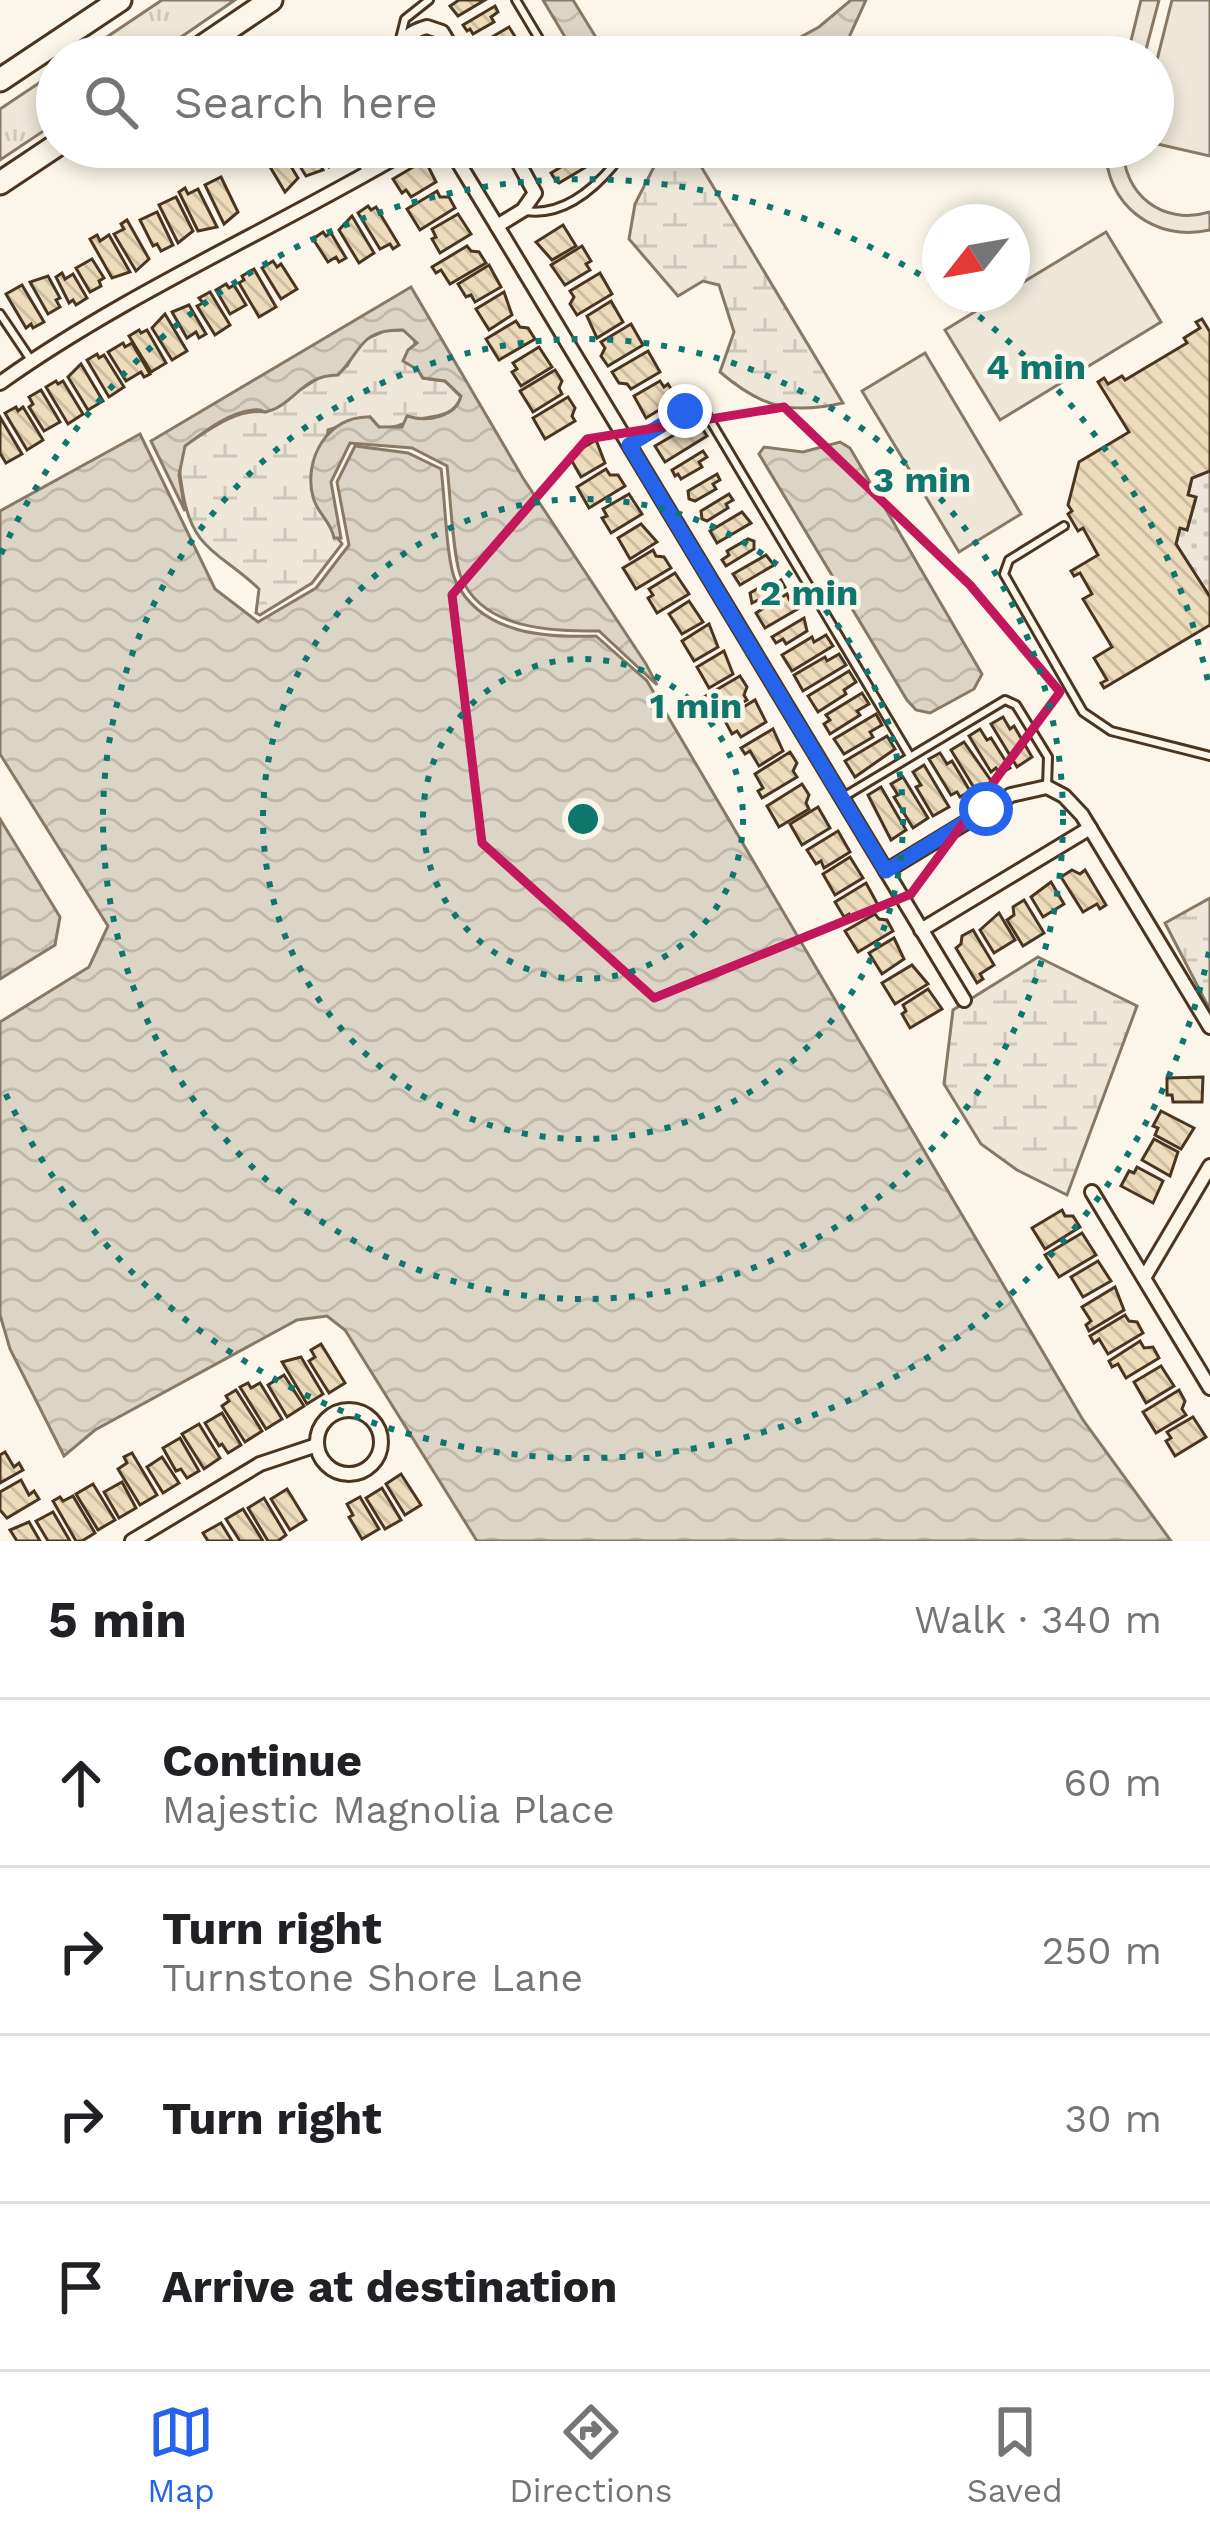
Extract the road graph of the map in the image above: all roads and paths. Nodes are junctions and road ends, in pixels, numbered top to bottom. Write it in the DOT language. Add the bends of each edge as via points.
graph roads {
  1 [pos="120,0"];
  2 [pos="272,0"];
  3 [pos="429,0"];
  4 [pos="516,0"];
  5 [pos="66,36"];
  6 [pos="218,36"];
  7 [pos="401,36"];
  8 [pos="416,36"];
  9 [pos="445,36"];
  10 [pos="537,36"];
  11 [pos="36,56"];
  12 [pos="0,80"];
  13 [pos="36,159"];
  14 [pos="365,168"];
  15 [pos="377,168"];
  16 [pos="462,168"];
  17 [pos="521,168"];
  18 [pos="611,168"];
  19 [pos="368,173"];
  20 [pos="0,183"];
  21 [pos="523,211"];
  22 [pos="497,226"];
  23 [pos="0,314"];
  24 [pos="32,360"];
  25 [pos="0,383"];
  26 [pos="629,445"];
  27 [pos="1064,526"];
  28 [pos="910,756"];
  29 [pos="1210,756"];
  30 [pos="1047,787"];
  31 [pos="842,797"];
  32 [pos="1090,828"];
  33 [pos="886,871"];
  34 [pos="921,930"];
  35 [pos="964,1000"];
  36 [pos="1210,1027"];
  37 [pos="1210,1166"];
  38 [pos="1092,1192"];
  39 [pos="1144,1278"];
  40 [pos="1210,1357"];
  41 [pos="1195,1363"];
  42 [pos="1210,1388"];
  43 [pos="317,1444"];
  44 [pos="132,1541"];
  1 -- 5 [label="highway"];
  2 -- 6 [label="highway"];
  3 -- 7 [label="lane" via="405,19"];
  4 -- 10 [label="lane"];
  8 -- 9 [label="street" via="427,27"];
  11 -- 12 [label="highway"];
  13 -- 20 [label="highway"];
  14 -- 19 [label="lane"];
  15 -- 19 [label="street"];
  16 -- 22 [label="street"];
  17 -- 21 [label="street" via="535,193"];
  18 -- 21 [label="lane" via="553,212"];
  19 -- 24 [label="street"];
  21 -- 22 [label="street"];
  22 -- 26 [label="street"];
  23 -- 24 [label="lane"];
  24 -- 25 [label="street"];
  26 -- 28 [label="lane" via="685,411 707,415"];
  26 -- 31 [label="street"];
  27 -- 29 [label="lane" via="1009,560 1004,574 1082,712 1111,731"];
  28 -- 30 [label="lane" via="1009,701 1048,757"];
  28 -- 31 [label="lane"];
  30 -- 32 [label="street"];
  30 -- 33 [label="street" via="1011,795"];
  31 -- 33 [label="street"];
  32 -- 34 [label="street"];
  32 -- 36 [label="street"];
  33 -- 34 [label="street"];
  34 -- 35 [label="street"];
  37 -- 39 [label="street"];
  38 -- 39 [label="street"];
  39 -- 41 [label="street"];
  40 -- 41 [label="street"];
  41 -- 42 [label="street"];
  43 -- 43 [label="street" via="331,1416 352,1410 372,1420 381,1440 370,1467 352,1474 332,1469"];
  43 -- 44 [label="street" via="260,1464"];
}
